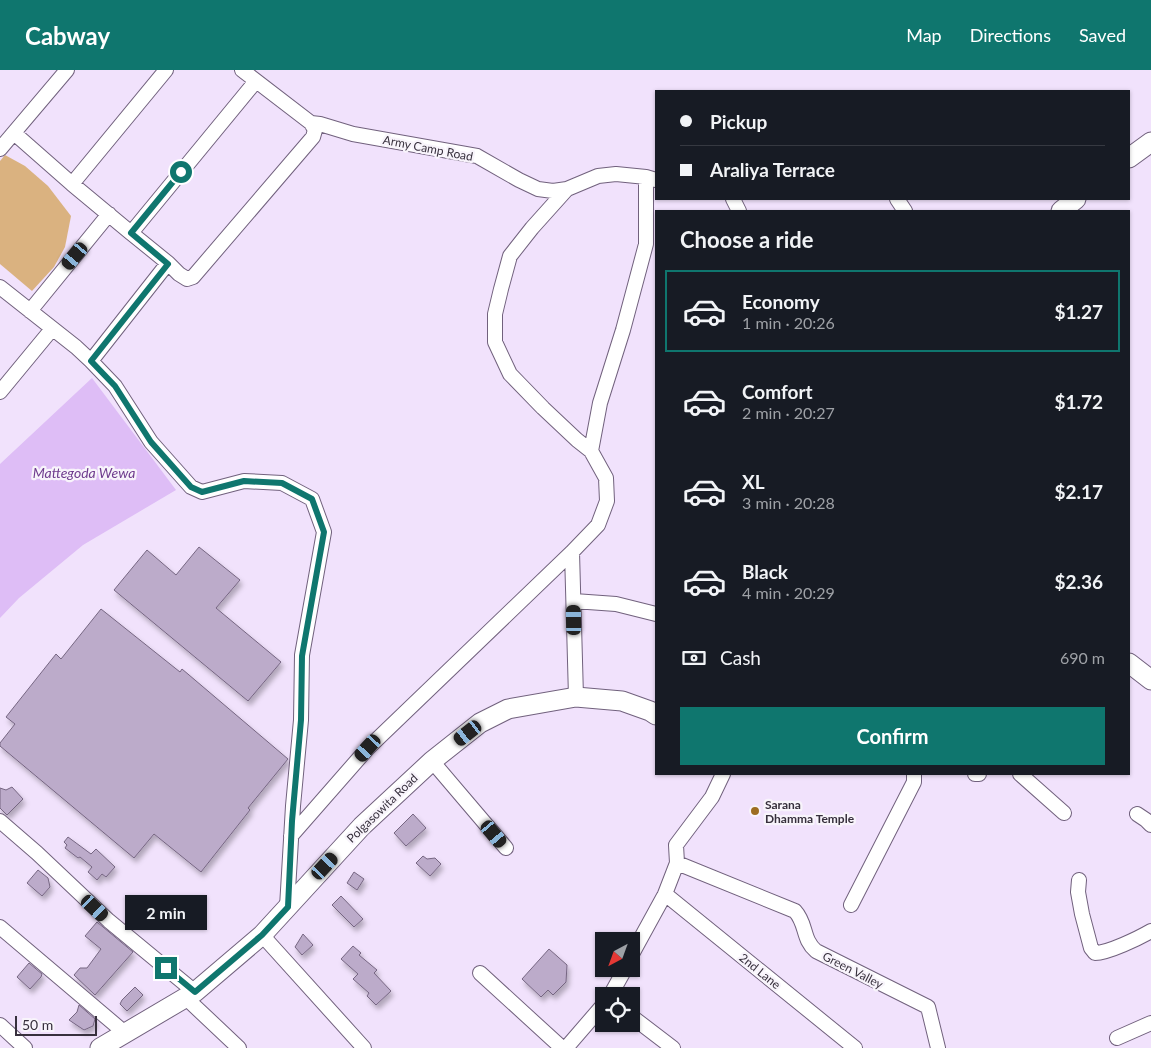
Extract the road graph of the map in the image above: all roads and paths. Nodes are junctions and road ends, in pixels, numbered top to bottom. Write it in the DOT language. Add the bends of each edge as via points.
graph roads {
  1 [pos="67,70"];
  2 [pos="166,70"];
  3 [pos="242,70"];
  4 [pos="256,81"];
  5 [pos="311,123"];
  6 [pos="14,132"];
  7 [pos="1151,142"];
  8 [pos="0,149"];
  9 [pos="1130,157"];
  10 [pos="651,178"];
  11 [pos="72,184"];
  12 [pos="567,189"];
  13 [pos="1075,200"];
  14 [pos="1062,210"];
  15 [pos="109,214"];
  16 [pos="131,233"];
  17 [pos="168,264"];
  18 [pos="0,287"];
  19 [pos="30,311"];
  20 [pos="52,329"];
  21 [pos="91,361"];
  22 [pos="0,392"];
  23 [pos="591,451"];
  24 [pos="572,552"];
  25 [pos="574,601"];
  26 [pos="655,614"];
  27 [pos="1130,664"];
  28 [pos="1151,680"];
  29 [pos="576,697"];
  30 [pos="655,714"];
  31 [pos="432,761"];
  32 [pos="723,775"];
  33 [pos="914,775"];
  34 [pos="1021,775"];
  35 [pos="1064,813"];
  36 [pos="1137,814"];
  37 [pos="0,821"];
  38 [pos="1151,825"];
  39 [pos="290,836"];
  40 [pos="506,848"];
  41 [pos="677,863"];
  42 [pos="1078,880"];
  43 [pos="664,894"];
  44 [pos="851,905"];
  45 [pos="288,907"];
  46 [pos="0,927"];
  47 [pos="1151,931"];
  48 [pos="262,935"];
  49 [pos="640,939"];
  50 [pos="480,973"];
  51 [pos="191,995"];
  52 [pos="595,1014"];
  53 [pos="640,1023"];
  54 [pos="1151,1023"];
  55 [pos="0,1025"];
  56 [pos="125,1033"];
  57 [pos="1118,1038"];
  58 [pos="25,1048"];
  59 [pos="100,1048"];
  60 [pos="239,1048"];
  61 [pos="364,1048"];
  62 [pos="562,1048"];
  63 [pos="566,1048"];
  64 [pos="673,1048"];
  65 [pos="855,1048"];
  66 [pos="938,1048"];
  1 -- 6 [label="street"];
  2 -- 11 [label="street"];
  3 -- 4 [label="street"];
  4 -- 5 [label="street"];
  4 -- 16 [label="street"];
  5 -- 12 [label="street, Army Camp Road" via="477,156 538,189"];
  5 -- 17 [label="street" via="316,130 312,137 194,276 187,278 178,274"];
  6 -- 8 [label="street"];
  6 -- 11 [label="street"];
  7 -- 9 [label="street"];
  10 -- 12 [label="street, Army Camp Road" via="616,174 598,176"];
  10 -- 23 [label="street" via="646,244 600,403"];
  11 -- 15 [label="street"];
  12 -- 23 [label="street" via="510,256 495,314 495,342 510,374"];
  13 -- 14 [label="street"];
  15 -- 16 [label="street"];
  15 -- 19 [label="street"];
  16 -- 17 [label="street"];
  17 -- 21 [label="street"];
  18 -- 19 [label="street"];
  19 -- 20 [label="street"];
  20 -- 21 [label="street"];
  20 -- 22 [label="street"];
  21 -- 39 [label="street" via="115,386 151,442 191,487 202,492 244,481 282,483 312,499 324,532 302,656 301,720"];
  23 -- 24 [label="street" via="606,478 607,501 598,525"];
  24 -- 25 [label="street"];
  24 -- 39 [label="street" via="368,748"];
  25 -- 26 [label="street" via="616,604"];
  25 -- 29 [label="street"];
  27 -- 28 [label="street"];
  29 -- 30 [label="street, Polgasowita Road" via="622,701"];
  29 -- 31 [label="street, Polgasowita Road" via="508,709 480,723"];
  31 -- 40 [label="street"];
  31 -- 45 [label="street, Polgasowita Road" via="362,826"];
  32 -- 41 [label="street" via="712,797 676,845"];
  33 -- 44 [label="street" via="914,782"];
  34 -- 35 [label="street"];
  36 -- 38 [label="street"];
  37 -- 51 [label="street"];
  39 -- 45 [label="street"];
  41 -- 43 [label="street"];
  41 -- 66 [label="street, Green Valley" via="795,911 800,916 811,947 816,951 928,1007"];
  42 -- 47 [label="street" via="1082,914 1095,953"];
  43 -- 49 [label="street"];
  43 -- 65 [label="street, 2nd Lane"];
  45 -- 48 [label="street, Polgasowita Road"];
  46 -- 56 [label="street"];
  48 -- 51 [label="street, Polgasowita Road"];
  48 -- 61 [label="street"];
  50 -- 62 [label="street"];
  51 -- 56 [label="street, Polgasowita Road"];
  51 -- 60 [label="street"];
  52 -- 63 [label="street"];
  53 -- 64 [label="street"];
  54 -- 57 [label="street"];
  55 -- 58 [label="street"];
  56 -- 59 [label="street, Polgasowita Road"];
}
